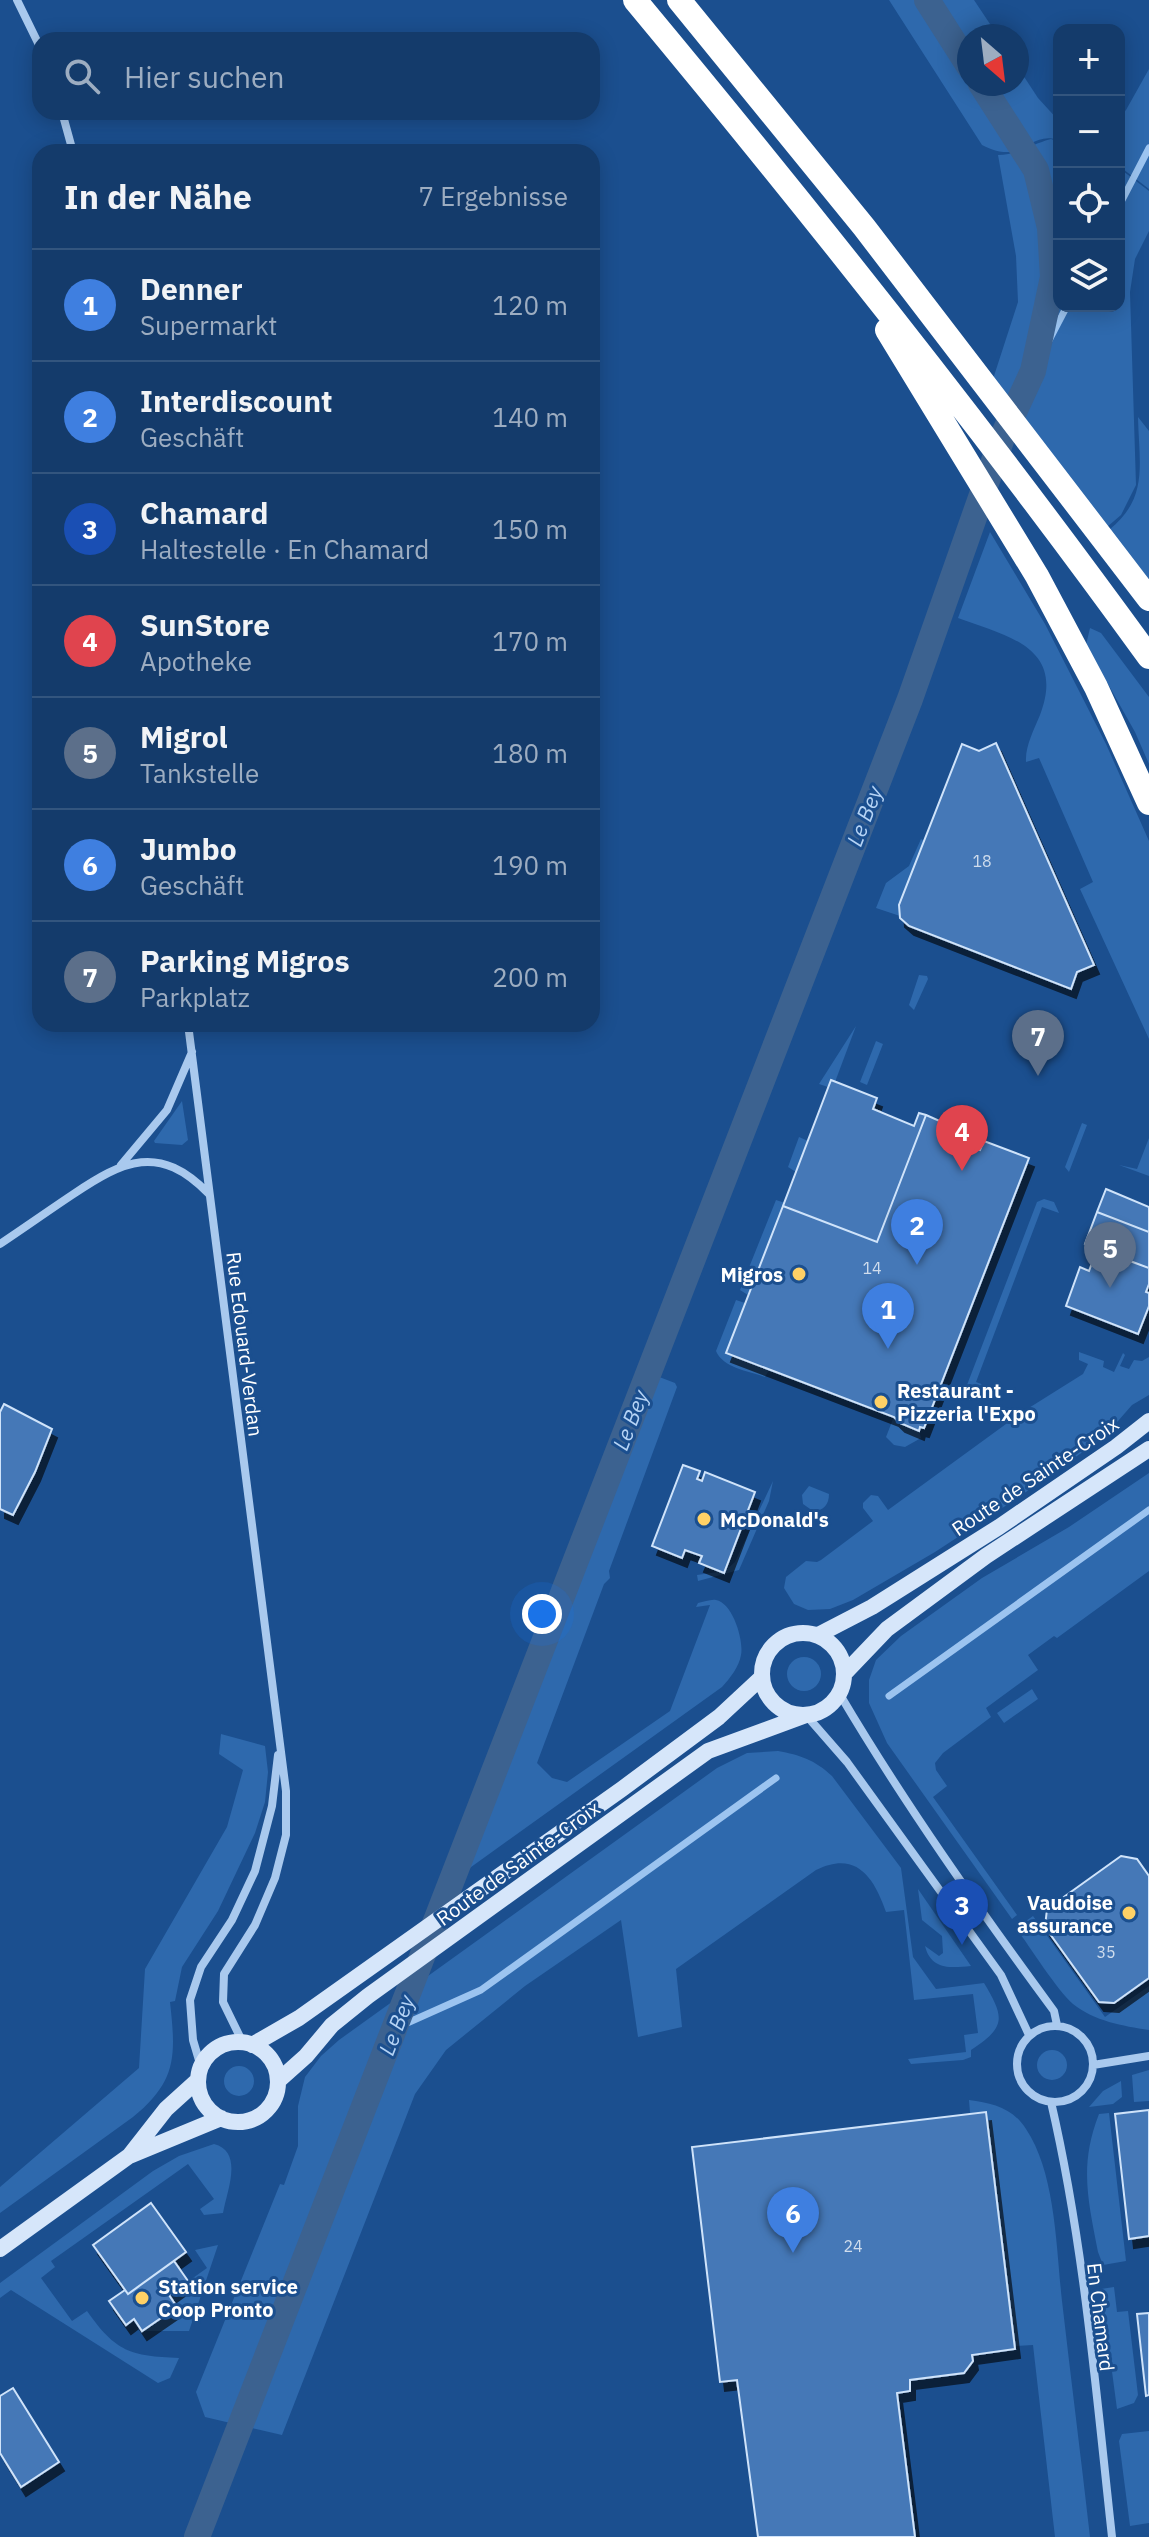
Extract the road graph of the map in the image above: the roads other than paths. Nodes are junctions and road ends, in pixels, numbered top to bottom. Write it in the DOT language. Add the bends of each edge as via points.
graph roads {
  1 [pos="17,0"];
  2 [pos="635,0"];
  3 [pos="679,0"];
  4 [pos="33,32"];
  5 [pos="64,120"];
  6 [pos="71,144"];
  7 [pos="832,241"];
  8 [pos="1149,599"];
  9 [pos="1149,657"];
  10 [pos="1149,803"];
  11 [pos="189,1032"];
  12 [pos="192,1052"];
  13 [pos="119,1167"];
  14 [pos="210,1194"];
  15 [pos="0,1244"];
  16 [pos="1149,1421"];
  17 [pos="1149,1449"];
  18 [pos="818,1635"];
  19 [pos="844,1674"];
  20 [pos="762,1677"];
  21 [pos="839,1693"];
  22 [pos="806,1715"];
  23 [pos="280,1739"];
  24 [pos="1057,2025"];
  25 [pos="1029,2035"];
  26 [pos="248,2044"];
  27 [pos="1149,2056"];
  28 [pos="1093,2065"];
  29 [pos="200,2073"];
  30 [pos="278,2081"];
  31 [pos="1051,2102"];
  32 [pos="221,2118"];
  33 [pos="129,2156"];
  34 [pos="0,2249"];
  35 [pos="1112,2537"];
  1 -- 4 [label="street"];
  2 -- 7 [label="highway"];
  3 -- 8 [label="highway" via="874,240"];
  5 -- 6 [label="street"];
  7 -- 9 [label="highway" via="954,394"];
  7 -- 10 [label="highway" via="1030,564 1090,674"];
  11 -- 12 [label="street, Rue Edouard-Verdan"];
  12 -- 13 [label="street" via="167,1110"];
  12 -- 14 [label="street, Rue Edouard-Verdan"];
  13 -- 14 [label="street" via="172,1166"];
  13 -- 15 [label="street"];
  14 -- 23 [label="street, Rue Edouard-Verdan"];
  16 -- 18 [label="main road, Route de Sainte-Croix" via="999,1527"];
  17 -- 19 [label="main road, Route de Sainte-Croix" via="986,1556 887,1629"];
  18 -- 19 [label="main road" via="837,1650"];
  18 -- 20 [label="main road" via="801,1632 774,1644"];
  19 -- 21 [label="main road"];
  20 -- 22 [label="main road" via="781,1709"];
  20 -- 26 [label="main road, Route de Sainte-Croix" via="719,1717 622,1789 299,2018"];
  21 -- 22 [label="main road" via="831,1704"];
  21 -- 24 [label="street" via="905,1799 1054,2011"];
  22 -- 25 [label="street" via="847,1762 1001,1975"];
  22 -- 30 [label="main road, Route de Sainte-Croix" via="708,1751 368,1996"];
  23 -- 26 [label="street" via="286,1835 275,1878 222,1987 223,2002"];
  23 -- 29 [label="street" via="272,1806 255,1871 192,1991"];
  24 -- 25 [label="street"];
  24 -- 28 [label="street" via="1083,2038"];
  25 -- 31 [label="street" via="1016,2057 1020,2082"];
  26 -- 29 [label="main road" via="218,2048"];
  26 -- 30 [label="main road" via="273,2063"];
  27 -- 28 [label="street"];
  28 -- 31 [label="street" via="1081,2092"];
  29 -- 32 [label="main road" via="204,2102"];
  29 -- 33 [label="main road"];
  30 -- 32 [label="main road" via="275,2099 259,2116 235,2122"];
  31 -- 35 [label="street, En Chamard" via="1081,2280"];
  32 -- 33 [label="main road"];
  33 -- 34 [label="main road"];
}
